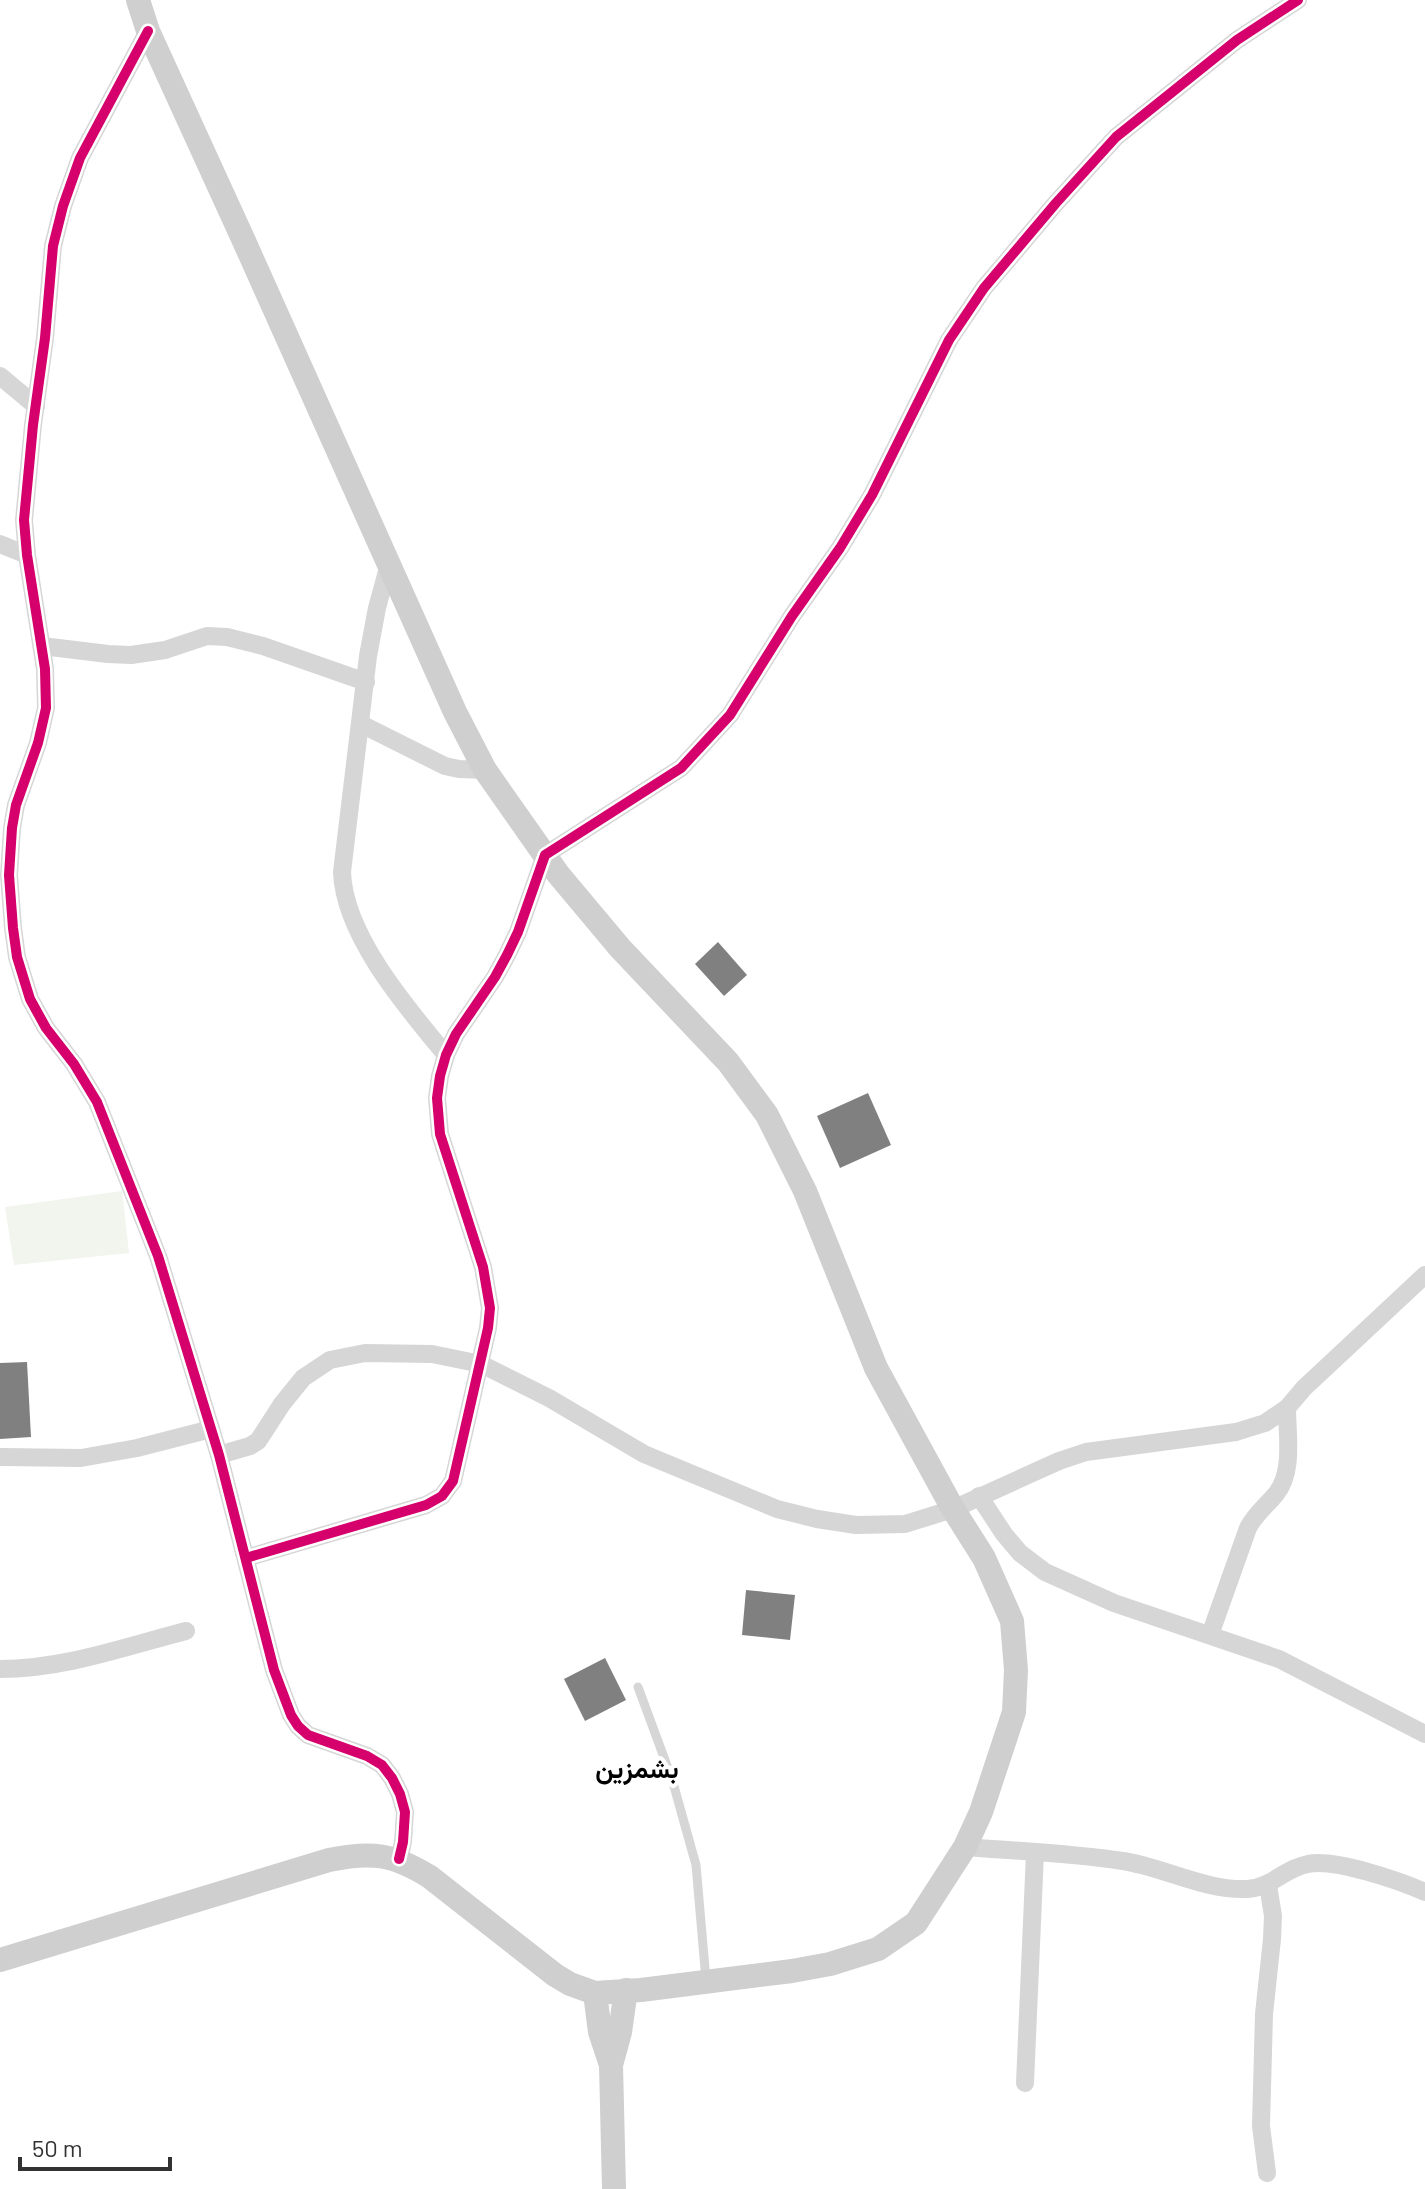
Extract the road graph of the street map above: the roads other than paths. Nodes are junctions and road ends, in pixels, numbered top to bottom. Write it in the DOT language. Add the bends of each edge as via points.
graph roads {
  1 [pos="138,0"];
  2 [pos="1298,0"];
  3 [pos="148,31"];
  4 [pos="0,376"];
  5 [pos="36,406"];
  6 [pos="0,544"];
  7 [pos="27,555"];
  8 [pos="389,564"];
  9 [pos="42,646"];
  10 [pos="366,682"];
  11 [pos="361,724"];
  12 [pos="485,770"];
  13 [pos="0,812"];
  14 [pos="12,828"];
  15 [pos="545,855"];
  16 [pos="446,1055"];
  17 [pos="1425,1275"];
  18 [pos="481,1364"];
  19 [pos="1287,1408"];
  20 [pos="211,1429"];
  21 [pos="219,1455"];
  22 [pos="0,1457"];
  23 [pos="979,1496"];
  24 [pos="953,1509"];
  25 [pos="246,1558"];
  26 [pos="186,1631"];
  27 [pos="1210,1635"];
  28 [pos="0,1669"];
  29 [pos="638,1687"];
  30 [pos="1425,1734"];
  31 [pos="965,1847"];
  32 [pos="1035,1853"];
  33 [pos="399,1859"];
  34 [pos="1268,1885"];
  35 [pos="1425,1892"];
  36 [pos="0,1960"];
  37 [pos="706,1980"];
  38 [pos="626,1990"];
  39 [pos="595,1993"];
  40 [pos="611,2065"];
  41 [pos="1025,2083"];
  42 [pos="1267,2173"];
  43 [pos="614,2189"];
  1 -- 3 [label="main road"];
  2 -- 15 [label="street" via="1237,40 1116,137 1056,203 984,288 949,340 872,495 730,715 681,768"];
  3 -- 5 [label="street" via="80,158 63,206 53,246"];
  3 -- 8 [label="main road"];
  4 -- 5 [label="street"];
  5 -- 7 [label="street" via="24,520"];
  6 -- 7 [label="street"];
  7 -- 9 [label="street"];
  8 -- 10 [label="street"];
  8 -- 12 [label="main road"];
  9 -- 10 [label="street" via="131,655 207,636 227,637"];
  9 -- 14 [label="street" via="47,688 43,726"];
  10 -- 11 [label="street"];
  11 -- 12 [label="street" via="445,766"];
  11 -- 16 [label="street" via="342,872 346,901 388,980"];
  12 -- 15 [label="main road"];
  13 -- 14 [label="street"];
  14 -- 20 [label="street" via="10,904 24,981 37,1014 86,1081 112,1136 158,1256"];
  15 -- 16 [label="street" via="507,955"];
  15 -- 24 [label="main road" via="620,948 728,1062 767,1115 805,1191 876,1368"];
  16 -- 18 [label="street" via="437,1098 440,1134 476,1243 490,1308"];
  17 -- 19 [label="street"];
  18 -- 21 [label="street" via="398,1352 330,1360 303,1378 258,1441"];
  18 -- 24 [label="street" via="644,1454 777,1509 856,1525 905,1524"];
  18 -- 25 [label="street" via="456,1472 442,1496"];
  19 -- 23 [label="street" via="1265,1423 1236,1432 1086,1452"];
  19 -- 27 [label="street" via="1284,1478 1248,1528"];
  20 -- 21 [label="street"];
  20 -- 22 [label="street" via="81,1458"];
  21 -- 25 [label="street"];
  23 -- 24 [label="street"];
  23 -- 27 [label="street" via="1020,1553 1045,1572 1114,1603"];
  24 -- 31 [label="main road" via="984,1558 1012,1621 1016,1670 1014,1712"];
  25 -- 33 [label="street" via="291,1715 308,1735 367,1756 392,1778 405,1812"];
  26 -- 28 [label="street" via="66,1663"];
  27 -- 30 [label="street" via="1279,1659"];
  29 -- 37 [label="lane" via="696,1865"];
  31 -- 32 [label="street"];
  31 -- 37 [label="main road" via="916,1923 878,1949 817,1966"];
  32 -- 34 [label="street" via="1125,1861 1221,1886"];
  32 -- 41 [label="street"];
  33 -- 36 [label="main road" via="367,1855 329,1860"];
  33 -- 39 [label="main road" via="430,1877 555,1975"];
  34 -- 35 [label="street" via="1310,1863 1336,1865"];
  34 -- 42 [label="street" via="1273,1916 1261,2126"];
  37 -- 38 [label="main road"];
  38 -- 39 [label="main road"];
  38 -- 40 [label="main road"];
  39 -- 40 [label="main road"];
  40 -- 43 [label="main road"];
}
